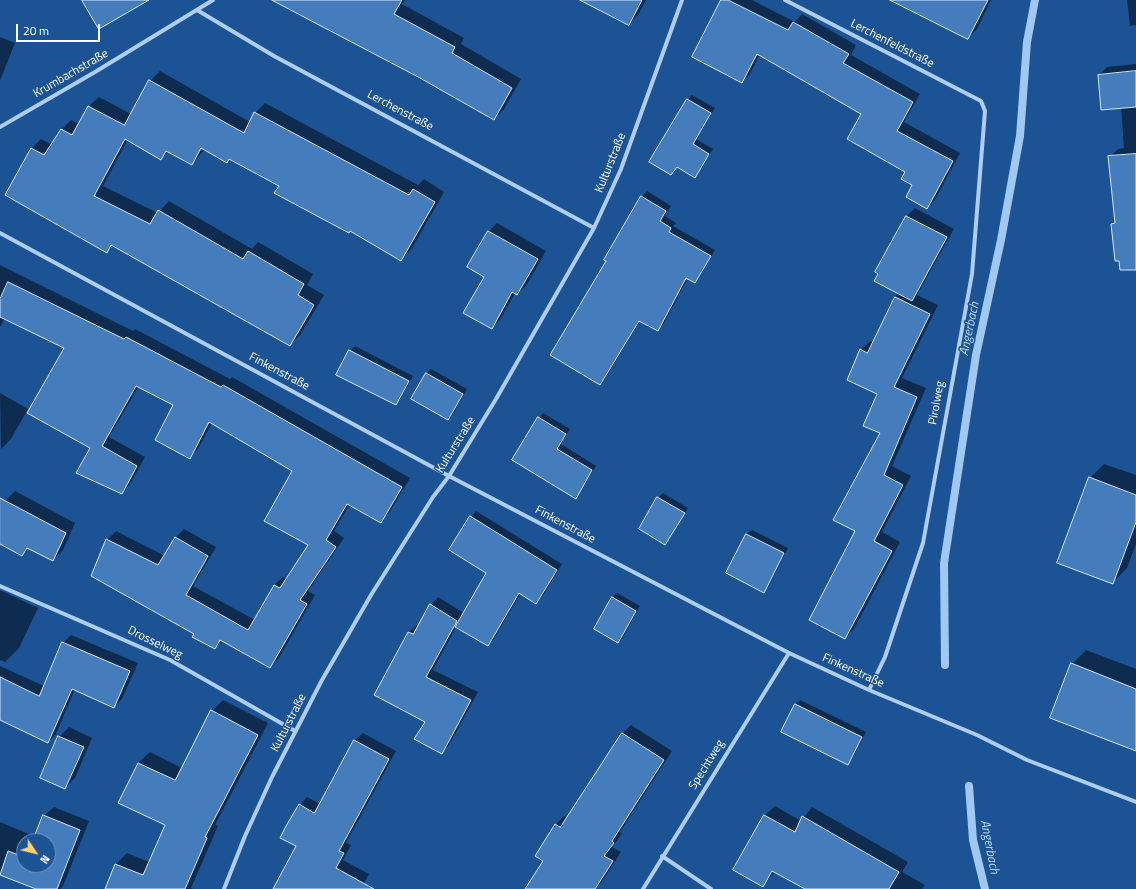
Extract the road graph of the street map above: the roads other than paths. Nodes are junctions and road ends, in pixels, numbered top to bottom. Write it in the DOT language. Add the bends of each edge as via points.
graph roads {
  1 [pos="213,0"];
  2 [pos="682,0"];
  3 [pos="785,0"];
  4 [pos="197,10"];
  5 [pos="985,111"];
  6 [pos="0,127"];
  7 [pos="594,228"];
  8 [pos="0,232"];
  9 [pos="449,476"];
  10 [pos="0,586"];
  11 [pos="789,653"];
  12 [pos="869,690"];
  13 [pos="295,731"];
  14 [pos="1136,802"];
  15 [pos="662,856"];
  16 [pos="224,889"];
  17 [pos="643,889"];
  18 [pos="712,889"];
  1 -- 4 [label="street, Krumbachstraße"];
  2 -- 7 [label="street, Kulturstraße" via="621,169"];
  3 -- 5 [label="street, Lerchenfeldstraße" via="981,101"];
  4 -- 6 [label="street, Krumbachstraße"];
  4 -- 7 [label="street, Lerchenstraße" via="274,56"];
  5 -- 12 [label="street, Pirolweg" via="972,274 923,544 885,657"];
  7 -- 9 [label="street, Kulturstraße" via="496,400"];
  8 -- 9 [label="street, Finkenstraße"];
  9 -- 11 [label="street, Finkenstraße"];
  9 -- 13 [label="street, Kulturstraße" via="371,595"];
  10 -- 13 [label="street, Drosselweg" via="170,660"];
  11 -- 12 [label="street, Finkenstraße"];
  11 -- 15 [label="street, Spechtweg"];
  12 -- 14 [label="street, Finkenstraße" via="977,735 1027,760"];
  13 -- 16 [label="street, Kulturstraße" via="254,816"];
  15 -- 17 [label="street, Spechtweg"];
  15 -- 18 [label="street"];
}
